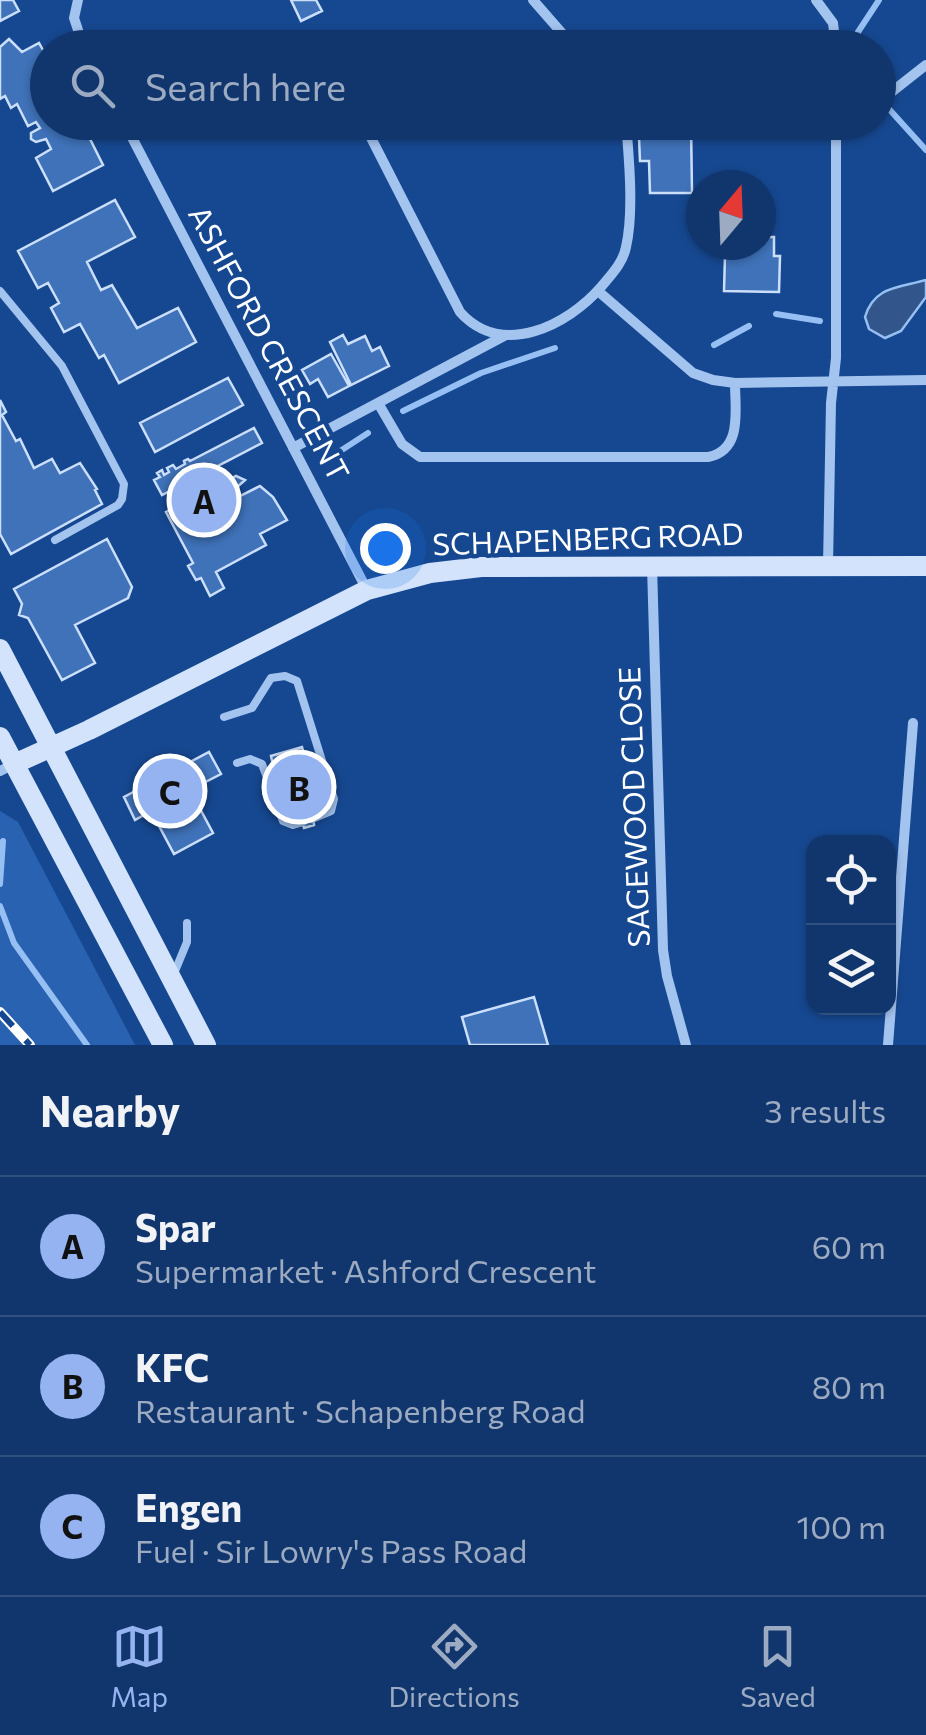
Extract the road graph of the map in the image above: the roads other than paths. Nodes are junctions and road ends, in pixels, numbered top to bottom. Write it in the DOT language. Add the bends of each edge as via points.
graph roads {
  1 [pos="78,0"];
  2 [pos="534,0"];
  3 [pos="816,0"];
  4 [pos="78,30"];
  5 [pos="560,30"];
  6 [pos="834,30"];
  7 [pos="926,65"];
  8 [pos="896,89"];
  9 [pos="133,140"];
  10 [pos="372,140"];
  11 [pos="626,140"];
  12 [pos="836,140"];
  13 [pos="0,291"];
  14 [pos="598,291"];
  15 [pos="505,335"];
  16 [pos="926,380"];
  17 [pos="834,381"];
  18 [pos="735,383"];
  19 [pos="378,403"];
  20 [pos="293,448"];
  21 [pos="55,540"];
  22 [pos="652,565"];
  23 [pos="828,566"];
  24 [pos="926,566"];
  25 [pos="367,590"];
  26 [pos="0,649"];
  27 [pos="224,717"];
  28 [pos="913,723"];
  29 [pos="0,736"];
  30 [pos="50,747"];
  31 [pos="237,763"];
  32 [pos="7,768"];
  33 [pos="187,923"];
  34 [pos="170,982"];
  35 [pos="163,1045"];
  36 [pos="206,1045"];
  37 [pos="686,1045"];
  38 [pos="888,1045"];
  1 -- 4 [label="street"];
  2 -- 5 [label="street"];
  3 -- 6 [label="street"];
  7 -- 8 [label="street"];
  9 -- 20 [label="street, ASHFORD CRESCENT"];
  10 -- 15 [label="street" via="460,312 475,326"];
  11 -- 14 [label="street" via="626,247"];
  12 -- 17 [label="street"];
  13 -- 21 [label="lane" via="62,366 124,484 118,505"];
  14 -- 15 [label="street" via="567,319"];
  14 -- 18 [label="street" via="693,373"];
  15 -- 19 [label="street"];
  16 -- 17 [label="street"];
  17 -- 18 [label="street"];
  17 -- 23 [label="street"];
  18 -- 19 [label="street" via="732,441 708,457 420,456 402,444"];
  19 -- 20 [label="street"];
  20 -- 25 [label="street, ASHFORD CRESCENT"];
  22 -- 23 [label="street, SCHAPENBERG ROAD"];
  22 -- 25 [label="street, SCHAPENBERG ROAD" via="464,568"];
  22 -- 37 [label="street, SAGEWOOD CLOSE" via="664,950"];
  23 -- 24 [label="street, SCHAPENBERG ROAD"];
  25 -- 30 [label="street, SCHAPENBERG ROAD"];
  26 -- 30 [label="street"];
  27 -- 31 [label="lane" via="252,708 270,678 296,681 334,803 328,814 294,825 283,821 262,764"];
  28 -- 38 [label="street"];
  29 -- 32 [label="street"];
  30 -- 32 [label="street, SCHAPENBERG ROAD"];
  30 -- 34 [label="street"];
  32 -- 35 [label="street"];
  33 -- 34 [label="lane" via="187,942"];
  34 -- 36 [label="street"];
}
